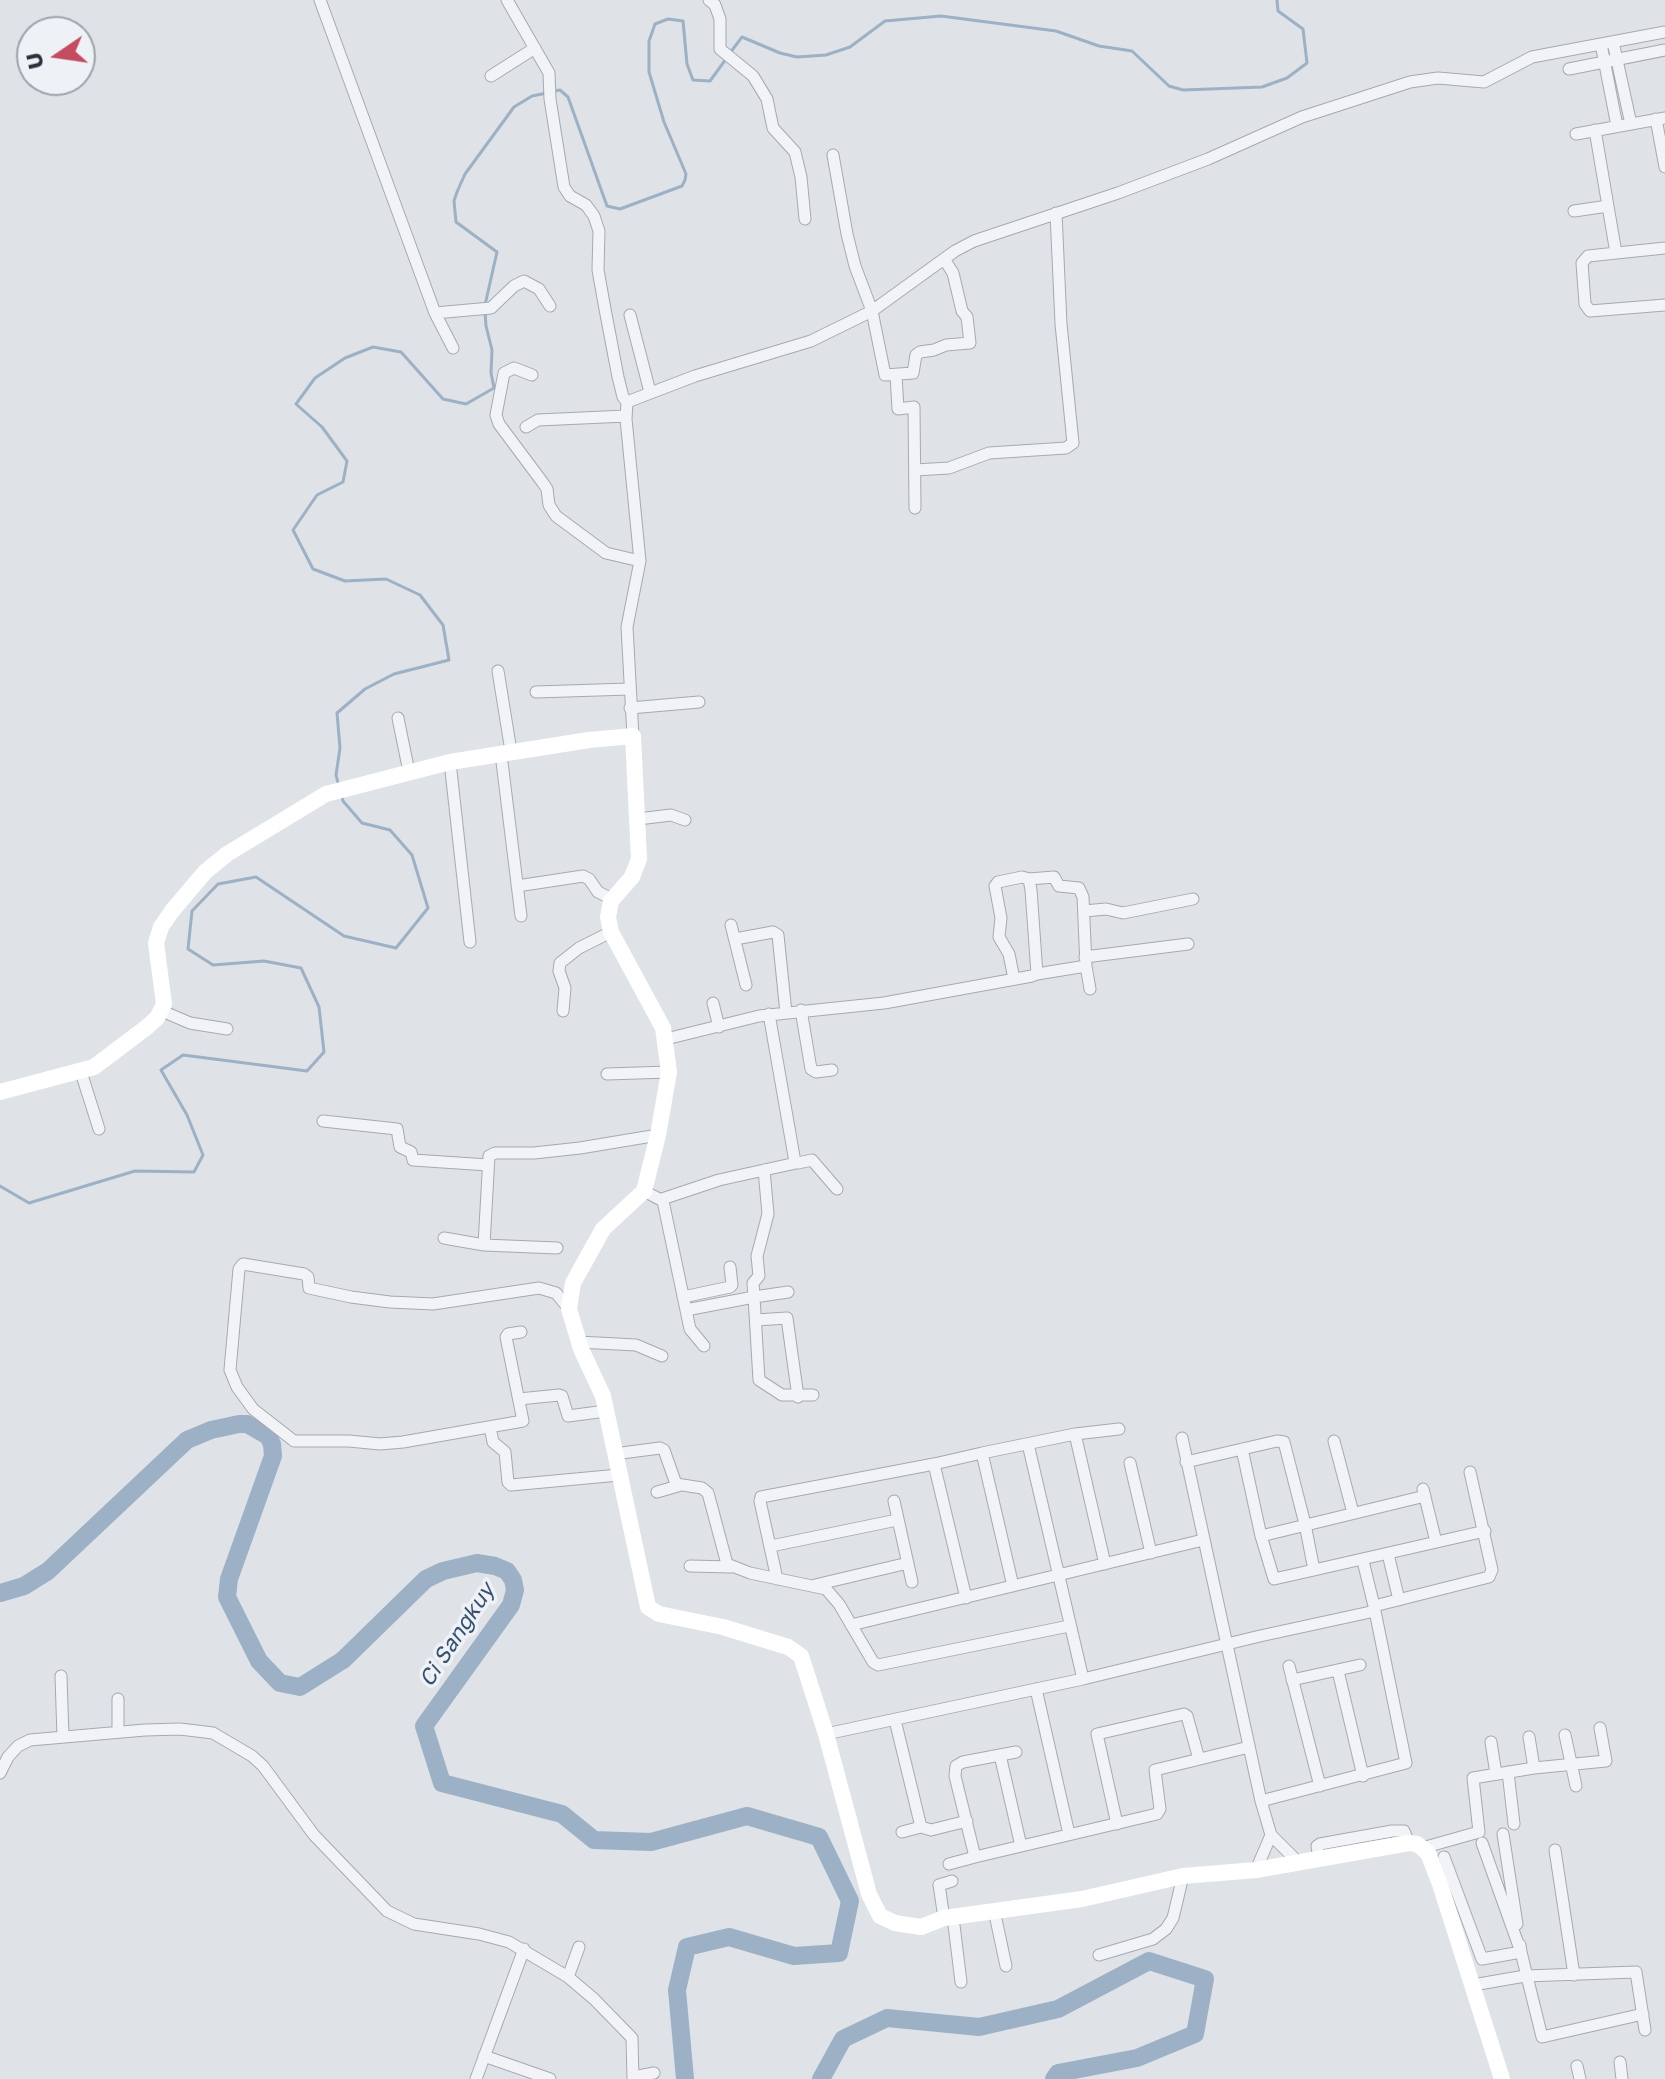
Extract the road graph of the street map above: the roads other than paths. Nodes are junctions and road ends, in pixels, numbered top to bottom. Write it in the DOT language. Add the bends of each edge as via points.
graph roads {
  1 [pos="320,0"];
  2 [pos="507,0"];
  3 [pos="709,0"];
  4 [pos="1665,32"];
  5 [pos="1607,43"];
  6 [pos="535,48"];
  7 [pos="1665,50"];
  8 [pos="1611,61"];
  9 [pos="1569,69"];
  10 [pos="491,76"];
  11 [pos="1661,119"];
  12 [pos="1631,124"];
  13 [pos="1617,126"];
  14 [pos="1595,130"];
  15 [pos="1576,134"];
  16 [pos="833,155"];
  17 [pos="1665,167"];
  18 [pos="1608,206"];
  19 [pos="1574,211"];
  20 [pos="1056,213"];
  21 [pos="805,219"];
  22 [pos="1665,248"];
  23 [pos="1616,253"];
  24 [pos="944,259"];
  25 [pos="1665,305"];
  26 [pos="550,306"];
  27 [pos="872,311"];
  28 [pos="435,313"];
  29 [pos="630,315"];
  30 [pos="453,348"];
  31 [pos="532,375"];
  32 [pos="896,375"];
  33 [pos="650,392"];
  34 [pos="627,402"];
  35 [pos="626,416"];
  36 [pos="526,427"];
  37 [pos="915,470"];
  38 [pos="915,508"];
  39 [pos="640,561"];
  40 [pos="498,671"];
  41 [pos="629,689"];
  42 [pos="536,692"];
  43 [pos="699,702"];
  44 [pos="630,708"];
  45 [pos="398,718"];
  46 [pos="633,736"];
  47 [pos="506,753"];
  48 [pos="450,762"];
  49 [pos="409,772"];
  50 [pos="638,819"];
  51 [pos="685,820"];
  52 [pos="1029,879"];
  53 [pos="517,886"];
  54 [pos="1193,899"];
  55 [pos="610,902"];
  56 [pos="1084,911"];
  57 [pos="521,916"];
  58 [pos="731,925"];
  59 [pos="611,932"];
  60 [pos="735,939"];
  61 [pos="470,942"];
  62 [pos="1188,944"];
  63 [pos="1086,962"];
  64 [pos="1037,974"];
  65 [pos="1014,979"];
  66 [pos="746,985"];
  67 [pos="1090,989"];
  68 [pos="713,1003"];
  69 [pos="801,1010"];
  70 [pos="162,1011"];
  71 [pos="563,1011"];
  72 [pos="786,1013"];
  73 [pos="769,1014"];
  74 [pos="719,1027"];
  75 [pos="227,1029"];
  76 [pos="666,1039"];
  77 [pos="832,1070"];
  78 [pos="81,1072"];
  79 [pos="669,1072"];
  80 [pos="607,1074"];
  81 [pos="0,1092"];
  82 [pos="323,1121"];
  83 [pos="99,1129"];
  84 [pos="658,1135"];
  85 [pos="796,1163"];
  86 [pos="488,1165"];
  87 [pos="764,1170"];
  88 [pos="837,1189"];
  89 [pos="644,1191"];
  90 [pos="662,1199"];
  91 [pos="444,1238"];
  92 [pos="484,1245"];
  93 [pos="557,1248"];
  94 [pos="730,1267"];
  95 [pos="788,1292"];
  96 [pos="683,1297"];
  97 [pos="754,1297"];
  98 [pos="569,1309"];
  99 [pos="686,1310"];
  100 [pos="756,1320"];
  101 [pos="521,1332"];
  102 [pos="578,1342"];
  103 [pos="704,1346"];
  104 [pos="662,1356"];
  105 [pos="813,1395"];
  106 [pos="798,1397"];
  107 [pos="519,1399"];
  108 [pos="606,1411"];
  109 [pos="490,1427"];
  110 [pos="1119,1429"];
  111 [pos="1075,1434"];
  112 [pos="1182,1438"];
  113 [pos="1334,1441"];
  114 [pos="1028,1444"];
  115 [pos="1242,1449"];
  116 [pos="982,1453"];
  117 [pos="614,1454"];
  118 [pos="1186,1462"];
  119 [pos="1130,1463"];
  120 [pos="934,1464"];
  121 [pos="1470,1472"];
  122 [pos="619,1475"];
  123 [pos="678,1486"];
  124 [pos="657,1492"];
  125 [pos="894,1501"];
  126 [pos="1353,1513"];
  127 [pos="897,1520"];
  128 [pos="1305,1524"];
  129 [pos="1485,1531"];
  130 [pos="1261,1536"];
  131 [pos="1203,1540"];
  132 [pos="1436,1542"];
  133 [pos="771,1546"];
  134 [pos="1151,1553"];
  135 [pos="1388,1554"];
  136 [pos="1363,1561"];
  137 [pos="908,1563"];
  138 [pos="1105,1564"];
  139 [pos="690,1566"];
  140 [pos="731,1567"];
  141 [pos="1314,1570"];
  142 [pos="1057,1576"];
  143 [pos="777,1579"];
  144 [pos="912,1582"];
  145 [pos="814,1585"];
  146 [pos="1013,1586"];
  147 [pos="966,1598"];
  148 [pos="1399,1600"];
  149 [pos="1375,1609"];
  150 [pos="851,1625"];
  151 [pos="1069,1626"];
  152 [pos="1226,1644"];
  153 [pos="1360,1665"];
  154 [pos="1289,1666"];
  155 [pos="1338,1671"];
  156 [pos="61,1676"];
  157 [pos="1083,1679"];
  158 [pos="1292,1680"];
  159 [pos="1036,1689"];
  160 [pos="118,1699"];
  161 [pos="895,1720"];
  162 [pos="1600,1728"];
  163 [pos="118,1732"];
  164 [pos="826,1734"];
  165 [pos="1565,1735"];
  166 [pos="63,1737"];
  167 [pos="1529,1737"];
  168 [pos="1491,1742"];
  169 [pos="1249,1747"];
  170 [pos="1016,1752"];
  171 [pos="1000,1755"];
  172 [pos="1199,1759"];
  173 [pos="1571,1765"];
  174 [pos="1534,1768"];
  175 [pos="0,1773"];
  176 [pos="1502,1773"];
  177 [pos="1363,1776"];
  178 [pos="1320,1786"];
  179 [pos="1576,1786"];
  180 [pos="1261,1801"];
  181 [pos="967,1821"];
  182 [pos="1117,1824"];
  183 [pos="1514,1824"];
  184 [pos="921,1827"];
  185 [pos="902,1832"];
  186 [pos="1069,1834"];
  187 [pos="1503,1834"];
  188 [pos="1271,1835"];
  189 [pos="1482,1843"];
  190 [pos="1416,1845"];
  191 [pos="1021,1846"];
  192 [pos="1555,1850"];
  193 [pos="975,1857"];
  194 [pos="1444,1857"];
  195 [pos="1299,1863"];
  196 [pos="949,1864"];
  197 [pos="1256,1870"];
  198 [pos="1183,1876"];
  199 [pos="952,1881"];
  200 [pos="994,1910"];
  201 [pos="949,1918"];
  202 [pos="579,1947"];
  203 [pos="524,1949"];
  204 [pos="1521,1952"];
  205 [pos="1099,1955"];
  206 [pos="1006,1966"];
  207 [pos="1574,1975"];
  208 [pos="1525,1976"];
  209 [pos="568,1977"];
  210 [pos="961,1982"];
  211 [pos="1473,1985"];
  212 [pos="1643,2014"];
  213 [pos="1645,2030"];
  214 [pos="484,2056"];
  215 [pos="1620,2062"];
  216 [pos="1577,2066"];
  217 [pos="654,2073"];
  218 [pos="633,2078"];
  219 [pos="476,2079"];
  220 [pos="550,2079"];
  221 [pos="1502,2079"];
  222 [pos="1580,2079"];
  223 [pos="1622,2079"];
  1 -- 28 [label="street"];
  2 -- 6 [label="street"];
  3 -- 21 [label="street" via="720,19 718,42 753,76 767,99 773,128 795,152"];
  4 -- 5 [label="street"];
  5 -- 8 [label="street"];
  5 -- 20 [label="street" via="1532,57 1484,82 1410,82 1302,117 1208,159"];
  6 -- 10 [label="street"];
  6 -- 34 [label="street" via="549,73 564,187 586,205 599,231 598,270"];
  7 -- 8 [label="street"];
  8 -- 9 [label="street"];
  8 -- 12 [label="street"];
  8 -- 13 [label="street"];
  11 -- 12 [label="street"];
  11 -- 17 [label="street"];
  12 -- 13 [label="street"];
  13 -- 14 [label="street"];
  14 -- 15 [label="street"];
  14 -- 18 [label="street"];
  16 -- 27 [label="street" via="853,255"];
  18 -- 19 [label="street"];
  18 -- 23 [label="street"];
  20 -- 24 [label="street" via="974,241"];
  20 -- 37 [label="street" via="1073,443 1066,448 989,453 949,468"];
  22 -- 23 [label="street"];
  23 -- 25 [label="street" via="1583,259 1585,304 1590,311"];
  24 -- 27 [label="street"];
  24 -- 32 [label="street" via="967,317 970,343 920,352 913,373"];
  26 -- 28 [label="street" via="539,289 524,281 485,309"];
  27 -- 32 [label="street" via="883,372"];
  27 -- 33 [label="street" via="811,341"];
  28 -- 30 [label="street"];
  29 -- 33 [label="street"];
  31 -- 39 [label="street" via="514,368 504,373 499,424 547,489 556,516 606,553"];
  32 -- 37 [label="street" via="898,409 914,407"];
  33 -- 34 [label="street"];
  34 -- 35 [label="street"];
  35 -- 36 [label="street" via="538,420"];
  35 -- 39 [label="street"];
  37 -- 38 [label="street"];
  39 -- 41 [label="street" via="627,627"];
  40 -- 47 [label="street"];
  41 -- 42 [label="street"];
  41 -- 44 [label="street"];
  43 -- 44 [label="street"];
  44 -- 46 [label="street"];
  45 -- 49 [label="street"];
  46 -- 47 [label="street"];
  46 -- 50 [label="street"];
  47 -- 48 [label="street"];
  47 -- 53 [label="street"];
  48 -- 49 [label="street"];
  48 -- 61 [label="street"];
  49 -- 70 [label="street" via="326,794 205,872 172,911 156,943"];
  50 -- 51 [label="street" via="671,815"];
  50 -- 55 [label="street" via="637,868"];
  52 -- 56 [label="street" via="1054,877 1059,886 1081,889"];
  52 -- 64 [label="street"];
  52 -- 65 [label="street" via="995,884 999,937"];
  53 -- 55 [label="street" via="583,876"];
  53 -- 57 [label="street"];
  54 -- 56 [label="street" via="1123,913"];
  55 -- 59 [label="street"];
  56 -- 63 [label="street"];
  58 -- 60 [label="street"];
  59 -- 71 [label="street" via="560,963"];
  59 -- 76 [label="street"];
  60 -- 66 [label="street"];
  60 -- 72 [label="street" via="778,935"];
  62 -- 63 [label="street"];
  63 -- 64 [label="street"];
  63 -- 67 [label="street"];
  64 -- 65 [label="street"];
  65 -- 69 [label="street" via="893,1001"];
  68 -- 74 [label="street"];
  69 -- 72 [label="street"];
  69 -- 77 [label="street" via="811,1069"];
  70 -- 75 [label="street" via="190,1023"];
  70 -- 78 [label="street" via="115,1053"];
  72 -- 73 [label="street"];
  73 -- 74 [label="street"];
  73 -- 85 [label="street"];
  74 -- 76 [label="street"];
  76 -- 79 [label="street"];
  78 -- 81 [label="street"];
  78 -- 83 [label="street"];
  79 -- 80 [label="street"];
  79 -- 84 [label="street"];
  82 -- 86 [label="street" via="397,1129 400,1148 410,1151 413,1160"];
  84 -- 86 [label="street" via="580,1148 495,1153"];
  84 -- 89 [label="street"];
  85 -- 87 [label="street"];
  85 -- 88 [label="street" via="812,1160"];
  86 -- 92 [label="street"];
  87 -- 90 [label="street"];
  87 -- 97 [label="street" via="768,1214"];
  89 -- 90 [label="street"];
  89 -- 98 [label="street" via="603,1229 573,1283"];
  90 -- 96 [label="street"];
  91 -- 92 [label="street"];
  92 -- 93 [label="street"];
  94 -- 96 [label="street" via="730,1287"];
  95 -- 97 [label="street"];
  96 -- 99 [label="street"];
  97 -- 99 [label="street"];
  97 -- 100 [label="street"];
  98 -- 102 [label="street"];
  98 -- 109 [label="street" via="546,1289 433,1304 390,1302 309,1288 304,1274 240,1267 230,1370 253,1409 294,1441 380,1444"];
  99 -- 103 [label="street" via="690,1329"];
  100 -- 106 [label="street" via="759,1380 782,1395"];
  100 -- 106 [label="street" via="787,1318"];
  101 -- 107 [label="street" via="506,1337"];
  102 -- 104 [label="street" via="636,1345"];
  102 -- 108 [label="street"];
  105 -- 106 [label="street"];
  107 -- 108 [label="street" via="562,1396 568,1416"];
  107 -- 109 [label="street" via="523,1421"];
  108 -- 117 [label="street"];
  109 -- 122 [label="street" via="493,1442 505,1452 511,1485"];
  110 -- 111 [label="street"];
  111 -- 114 [label="street"];
  111 -- 138 [label="street"];
  112 -- 118 [label="street"];
  113 -- 126 [label="street"];
  114 -- 116 [label="street"];
  114 -- 142 [label="street"];
  115 -- 118 [label="street"];
  115 -- 128 [label="street" via="1285,1444"];
  115 -- 130 [label="street"];
  116 -- 120 [label="street"];
  116 -- 146 [label="street"];
  117 -- 122 [label="street"];
  117 -- 123 [label="street" via="660,1448 667,1453"];
  118 -- 131 [label="street"];
  119 -- 134 [label="street"];
  120 -- 133 [label="street" via="761,1497"];
  120 -- 147 [label="street"];
  121 -- 129 [label="street"];
  122 -- 164 [label="street" via="648,1607 796,1651 805,1663"];
  123 -- 124 [label="street"];
  123 -- 140 [label="street" via="708,1493"];
  125 -- 127 [label="street"];
  126 -- 128 [label="street"];
  126 -- 132 [label="street" via="1424,1492"];
  127 -- 133 [label="street"];
  127 -- 137 [label="street"];
  128 -- 130 [label="street"];
  128 -- 141 [label="street"];
  129 -- 132 [label="street"];
  129 -- 148 [label="street" via="1491,1576"];
  130 -- 141 [label="street" via="1274,1579"];
  131 -- 134 [label="street"];
  131 -- 152 [label="street"];
  132 -- 135 [label="street"];
  133 -- 143 [label="street"];
  134 -- 138 [label="street"];
  135 -- 136 [label="street"];
  135 -- 148 [label="street"];
  136 -- 141 [label="street"];
  136 -- 149 [label="street"];
  137 -- 144 [label="street"];
  137 -- 145 [label="street"];
  138 -- 142 [label="street"];
  139 -- 140 [label="street"];
  140 -- 143 [label="street"];
  142 -- 146 [label="street"];
  142 -- 151 [label="street"];
  143 -- 145 [label="street"];
  145 -- 150 [label="street" via="834,1596"];
  146 -- 147 [label="street"];
  147 -- 150 [label="street"];
  148 -- 149 [label="street"];
  149 -- 152 [label="street"];
  149 -- 177 [label="street" via="1407,1760"];
  150 -- 151 [label="street" via="878,1665"];
  151 -- 157 [label="street"];
  152 -- 157 [label="street"];
  152 -- 169 [label="street"];
  153 -- 155 [label="street"];
  154 -- 158 [label="street"];
  155 -- 158 [label="street"];
  155 -- 177 [label="street"];
  156 -- 166 [label="street"];
  157 -- 159 [label="street"];
  158 -- 178 [label="street"];
  159 -- 161 [label="street"];
  159 -- 186 [label="street"];
  160 -- 163 [label="street"];
  161 -- 164 [label="street"];
  161 -- 184 [label="street"];
  162 -- 173 [label="street" via="1606,1761"];
  163 -- 166 [label="street"];
  163 -- 203 [label="street" via="213,1733 263,1766 314,1835 387,1911 414,1924 488,1936"];
  164 -- 201 [label="street" via="875,1910 885,1920 909,1926"];
  165 -- 173 [label="street"];
  166 -- 175 [label="street" via="23,1743"];
  167 -- 174 [label="street"];
  168 -- 176 [label="street"];
  169 -- 172 [label="street"];
  169 -- 180 [label="street"];
  170 -- 171 [label="street"];
  171 -- 181 [label="street" via="956,1766"];
  171 -- 191 [label="street"];
  172 -- 182 [label="street" via="1155,1770 1160,1812"];
  172 -- 182 [label="street" via="1184,1714 1098,1732"];
  173 -- 174 [label="street"];
  173 -- 179 [label="street"];
  174 -- 176 [label="street"];
  176 -- 183 [label="street"];
  176 -- 190 [label="street" via="1473,1778 1479,1832"];
  177 -- 178 [label="street"];
  178 -- 180 [label="street"];
  180 -- 188 [label="street"];
  181 -- 184 [label="street" via="931,1830"];
  181 -- 193 [label="street"];
  182 -- 186 [label="street"];
  184 -- 185 [label="street"];
  186 -- 191 [label="street"];
  187 -- 204 [label="street"];
  188 -- 195 [label="street"];
  188 -- 197 [label="street"];
  189 -- 204 [label="street"];
  190 -- 195 [label="street"];
  190 -- 211 [label="street" via="1428,1853"];
  191 -- 193 [label="street"];
  192 -- 207 [label="street"];
  193 -- 196 [label="street"];
  194 -- 204 [label="street" via="1482,1959"];
  195 -- 197 [label="street"];
  197 -- 198 [label="street"];
  198 -- 200 [label="street" via="1082,1899"];
  198 -- 205 [label="street" via="1166,1929 1153,1939"];
  199 -- 201 [label="street" via="939,1885"];
  200 -- 201 [label="street"];
  200 -- 206 [label="street"];
  201 -- 210 [label="street"];
  202 -- 209 [label="street"];
  203 -- 209 [label="street"];
  203 -- 214 [label="street"];
  204 -- 208 [label="street"];
  207 -- 208 [label="street"];
  207 -- 212 [label="street" via="1636,1972"];
  208 -- 211 [label="street"];
  208 -- 212 [label="street" via="1542,2037"];
  209 -- 218 [label="street" via="632,2038"];
  211 -- 221 [label="street"];
  212 -- 213 [label="street"];
  214 -- 219 [label="street"];
  214 -- 220 [label="street"];
  215 -- 223 [label="street"];
  216 -- 222 [label="street"];
  217 -- 218 [label="street"];
}
